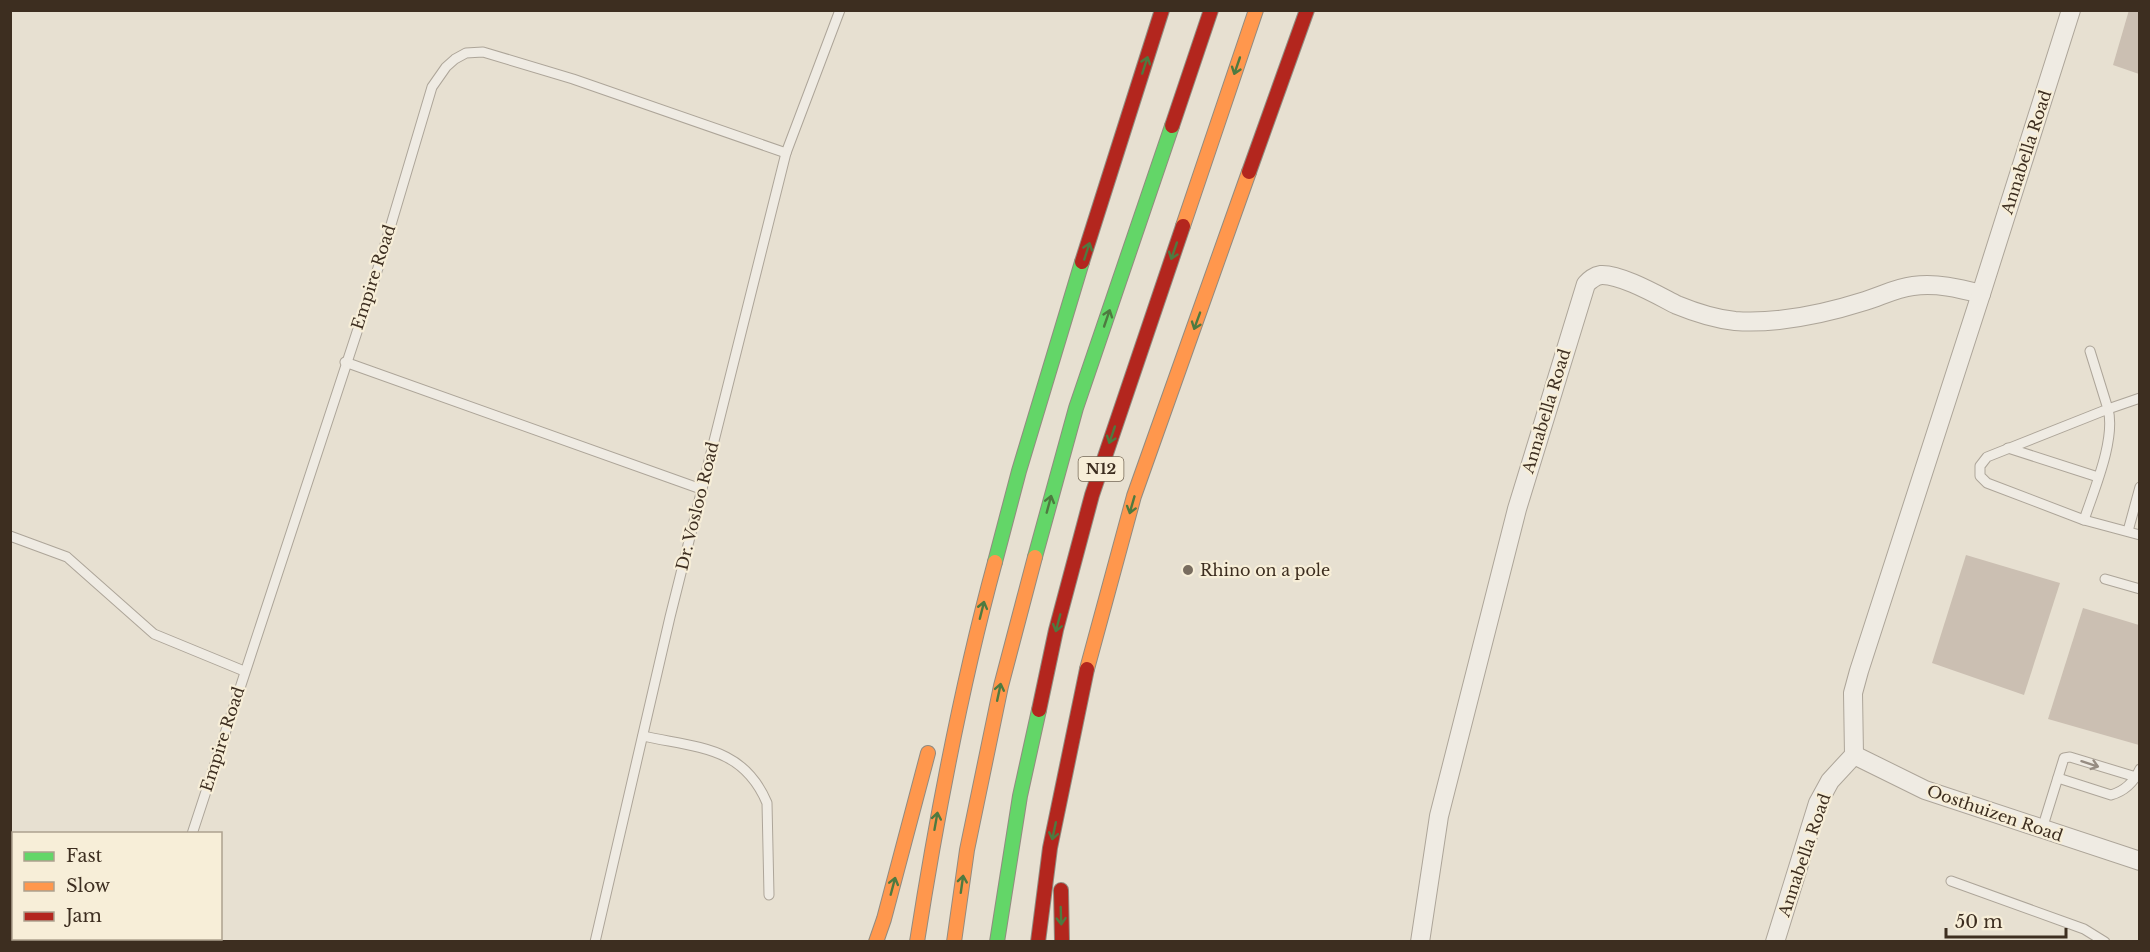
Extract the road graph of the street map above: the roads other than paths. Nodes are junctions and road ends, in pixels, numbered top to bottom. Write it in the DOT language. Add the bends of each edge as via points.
graph roads {
  1 [pos="840,10"];
  2 [pos="1162,10"];
  3 [pos="1211,10"];
  4 [pos="1256,10"];
  5 [pos="1306,10"];
  6 [pos="2071,10"];
  7 [pos="1306,55"];
  8 [pos="786,153"];
  9 [pos="1230,226"];
  10 [pos="1981,294"];
  11 [pos="2090,351"];
  12 [pos="345,362"];
  13 [pos="2139,398"];
  14 [pos="1038,407"];
  15 [pos="2108,409"];
  16 [pos="2008,448"];
  17 [pos="2098,477"];
  18 [pos="2139,487"];
  19 [pos="701,489"];
  20 [pos="2084,520"];
  21 [pos="2128,531"];
  22 [pos="2139,535"];
  23 [pos="10,536"];
  24 [pos="980,567"];
  25 [pos="2105,579"];
  26 [pos="2139,589"];
  27 [pos="1091,650"];
  28 [pos="244,671"];
  29 [pos="933,734"];
  30 [pos="643,736"];
  31 [pos="1854,755"];
  32 [pos="2138,773"];
  33 [pos="2058,778"];
  34 [pos="2042,829"];
  35 [pos="193,832"];
  36 [pos="1066,837"];
  37 [pos="2139,861"];
  38 [pos="1062,880"];
  39 [pos="1951,881"];
  40 [pos="769,895"];
  41 [pos="595,942"];
  42 [pos="876,942"];
  43 [pos="917,942"];
  44 [pos="954,942"];
  45 [pos="997,942"];
  46 [pos="1038,942"];
  47 [pos="1062,942"];
  48 [pos="1420,942"];
  49 [pos="1775,942"];
  50 [pos="2105,942"];
  1 -- 8 [label="lane, Dr. Vosloo Road"];
  14 -- 2 [label="highway, one-way"];
  44 -- 3 [label="highway, N12, one-way" via="967,850 998,697 1049,502 1080,396"];
  4 -- 45 [label="highway, N12, one-way" via="1092,495 1056,630 1025,774"];
  5 -- 9 [label="highway"];
  6 -- 10 [label="street, Annabella Road"];
  7 -- 9 [label="highway"];
  8 -- 12 [label="lane, Empire Road" via="573,79 483,52 466,53 446,67 432,87"];
  8 -- 19 [label="lane, Dr. Vosloo Road"];
  9 -- 27 [label="highway, one-way" via="1134,496"];
  10 -- 31 [label="street, Annabella Road" via="1859,671 1853,693"];
  10 -- 48 [label="street, Annabella Road" via="1952,287 1913,286 1824,312 1782,320 1732,321 1605,276 1594,277 1586,284 1517,509 1444,794"];
  11 -- 15 [label="lane"];
  12 -- 19 [label="lane"];
  12 -- 28 [label="lane, Empire Road"];
  13 -- 15 [label="lane"];
  14 -- 24 [label="highway" via="1021,436"];
  43 -- 14 [label="highway, one-way" via="960,698"];
  15 -- 16 [label="lane"];
  15 -- 17 [label="lane" via="2110,436"];
  16 -- 17 [label="lane"];
  16 -- 20 [label="lane" via="1983,461 1980,476 1987,483"];
  17 -- 20 [label="lane"];
  18 -- 21 [label="lane"];
  19 -- 30 [label="lane, Dr. Vosloo Road"];
  20 -- 21 [label="lane"];
  21 -- 22 [label="lane"];
  23 -- 28 [label="lane" via="67,557 154,634"];
  25 -- 26 [label="lane"];
  27 -- 36 [label="highway"];
  27 -- 46 [label="highway, one-way" via="1050,848"];
  28 -- 35 [label="lane, Empire Road"];
  42 -- 29 [label="highway, one-way"];
  30 -- 40 [label="lane" via="716,752 750,772 767,803"];
  30 -- 41 [label="lane, Dr. Vosloo Road"];
  31 -- 34 [label="street, Oosthuizen Road" via="1925,790"];
  31 -- 49 [label="street, Annabella Road" via="1830,781 1818,803"];
  32 -- 33 [label="lane" via="2124,789 2111,795"];
  33 -- 32 [label="lane, one-way" via="2064,758 2070,757"];
  33 -- 34 [label="lane"];
  34 -- 37 [label="street, Oosthuizen Road"];
  38 -- 47 [label="highway, one-way"];
  39 -- 50 [label="lane" via="2084,929"];
}
